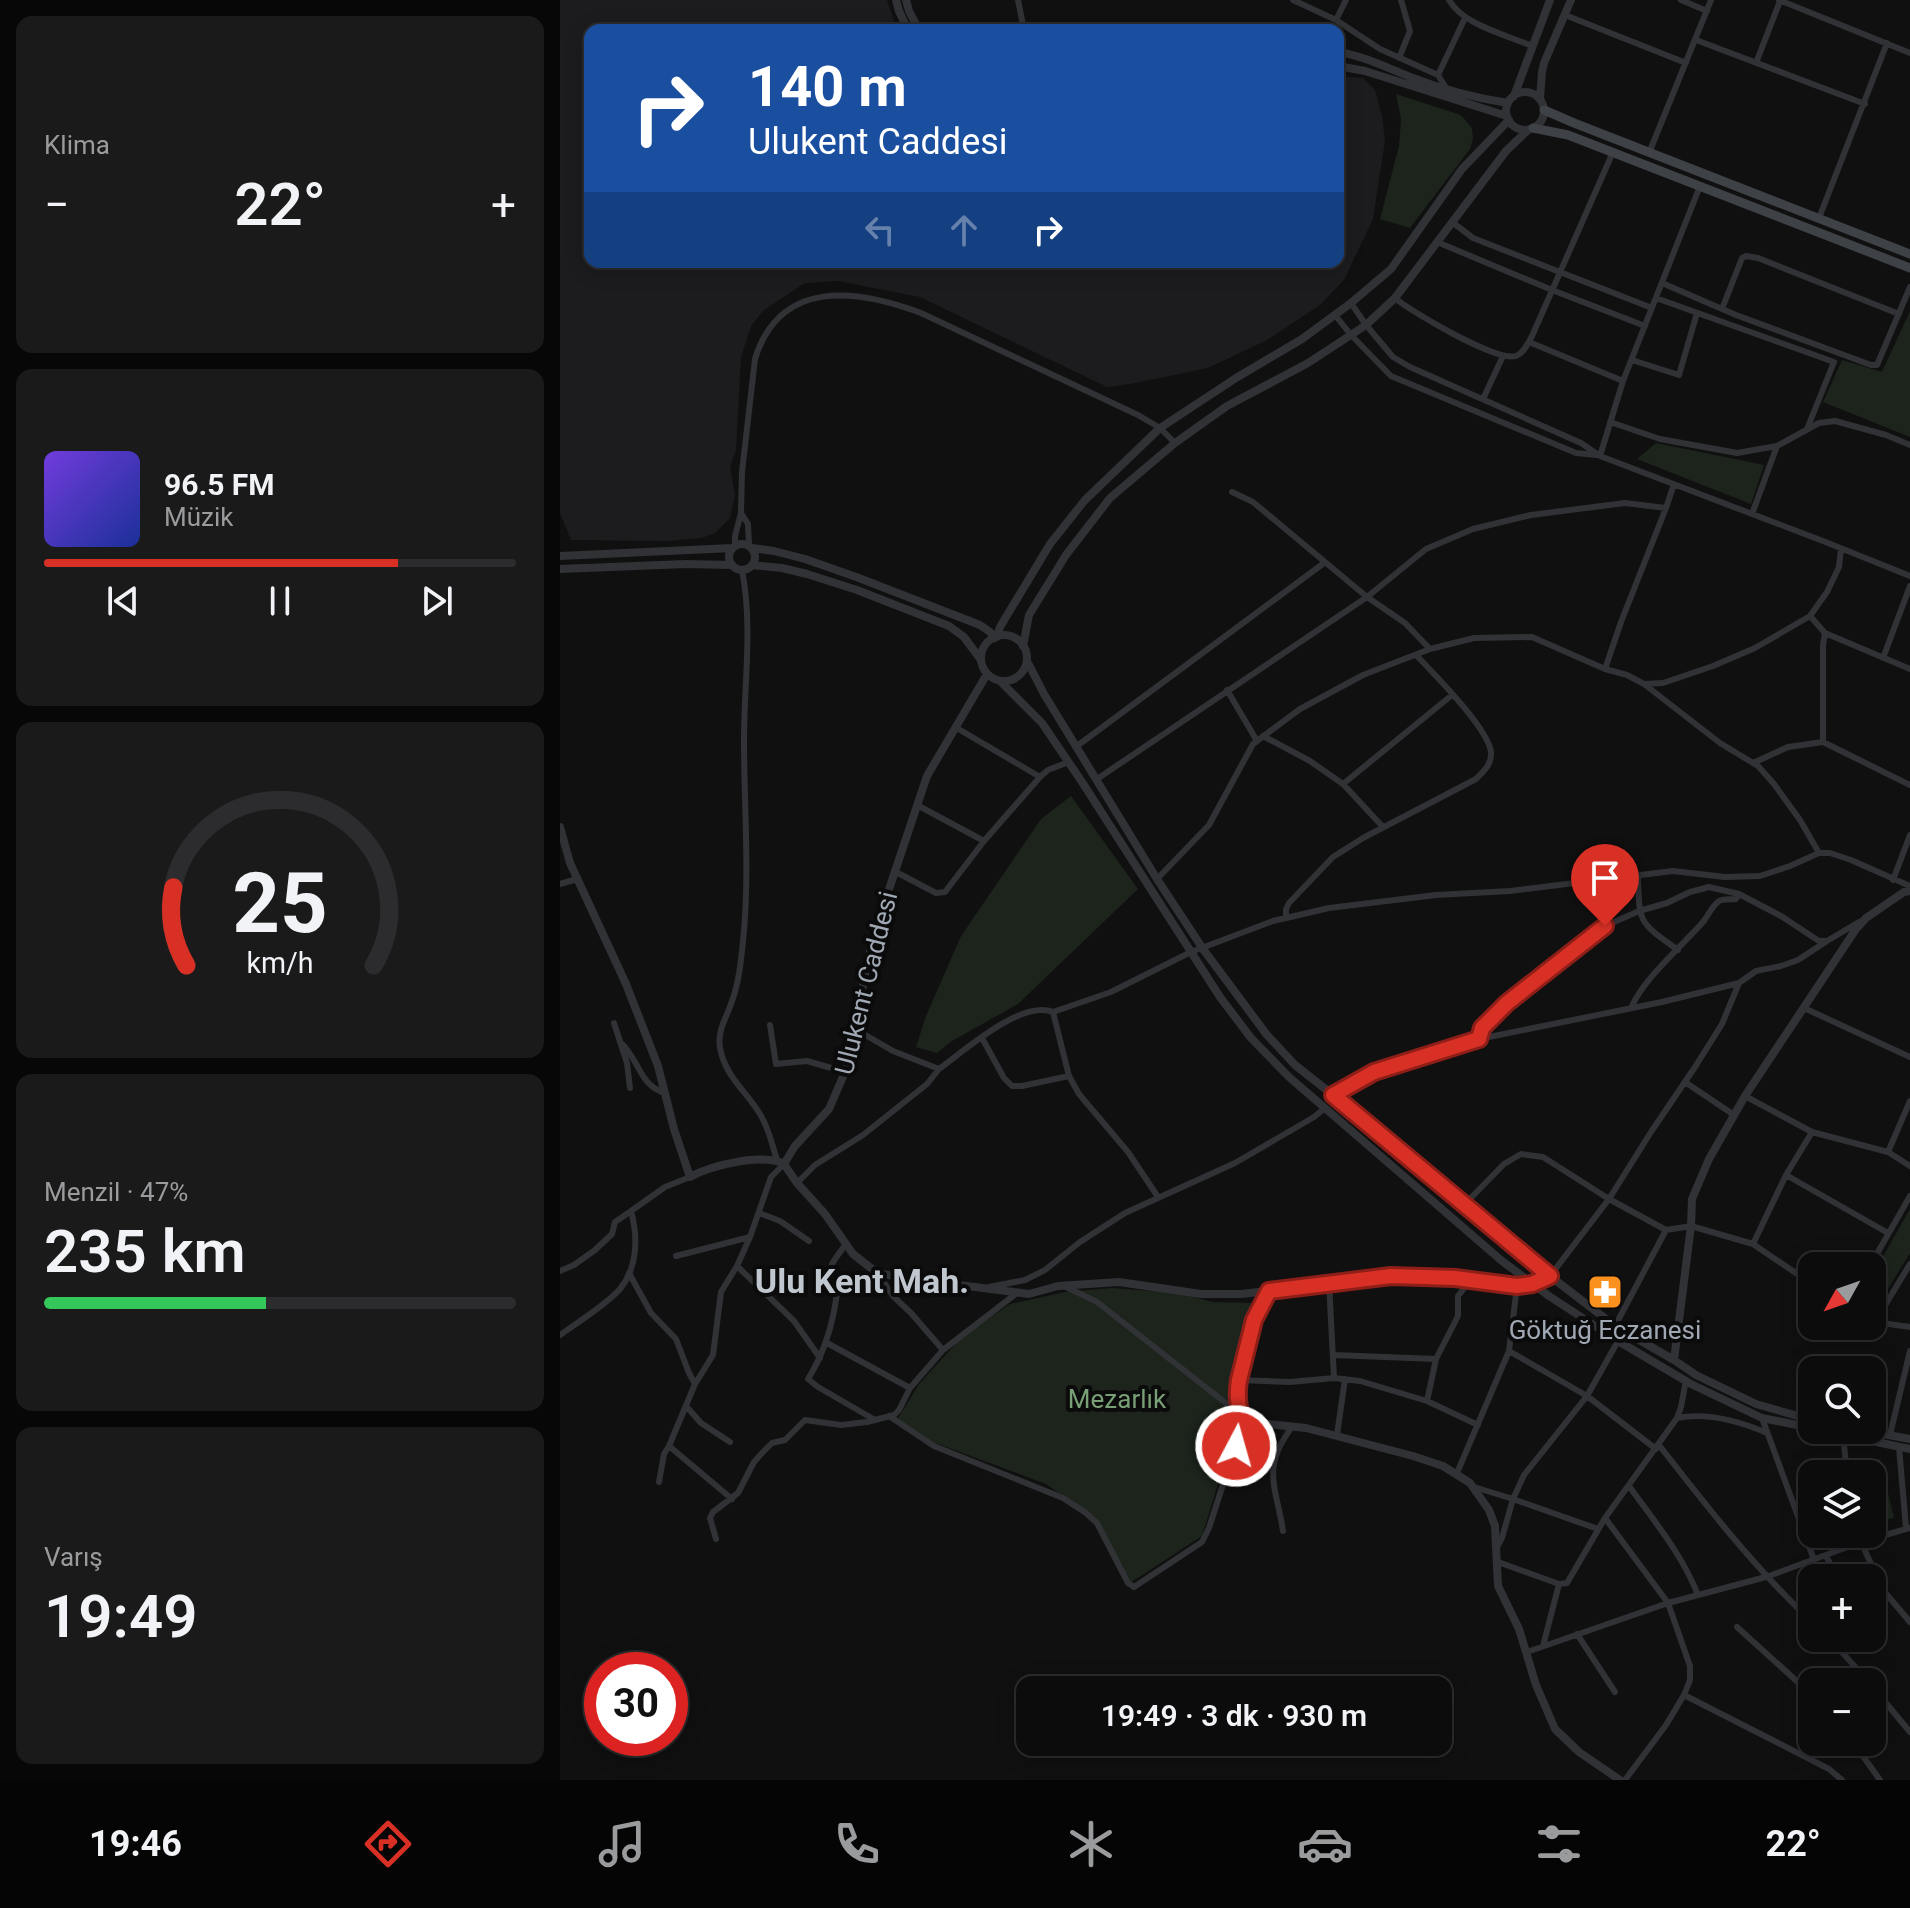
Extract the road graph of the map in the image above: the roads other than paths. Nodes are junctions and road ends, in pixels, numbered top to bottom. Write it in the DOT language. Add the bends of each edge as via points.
graph roads {
  1 [pos="896,0"];
  2 [pos="906,0"];
  3 [pos="1018,0"];
  4 [pos="1293,0"];
  5 [pos="1346,0"];
  6 [pos="1401,0"];
  7 [pos="1449,0"];
  8 [pos="1550,0"];
  9 [pos="1571,0"];
  10 [pos="1681,0"];
  11 [pos="1711,0"];
  12 [pos="1780,0"];
  13 [pos="1707,11"];
  14 [pos="1565,15"];
  15 [pos="1465,18"];
  16 [pos="1336,20"];
  17 [pos="906,24"];
  18 [pos="916,24"];
  19 [pos="1023,24"];
  20 [pos="1342,24"];
  21 [pos="1344,26"];
  22 [pos="1696,40"];
  23 [pos="1887,43"];
  24 [pos="1532,46"];
  25 [pos="1344,53"];
  26 [pos="1910,53"];
  27 [pos="1399,58"];
  28 [pos="1686,63"];
  29 [pos="1756,63"];
  30 [pos="1344,67"];
  31 [pos="1438,75"];
  32 [pos="1446,88"];
  33 [pos="1540,99"];
  34 [pos="1511,100"];
  35 [pos="1865,104"];
  36 [pos="1544,110"];
  37 [pos="1508,118"];
  38 [pos="1530,129"];
  39 [pos="1613,152"];
  40 [pos="1649,153"];
  41 [pos="1700,186"];
  42 [pos="1819,218"];
  43 [pos="1452,222"];
  44 [pos="1437,242"];
  45 [pos="1910,254"];
  46 [pos="1910,268"];
  47 [pos="1560,272"];
  48 [pos="1662,283"];
  49 [pos="1910,287"];
  50 [pos="1552,290"];
  51 [pos="1395,298"];
  52 [pos="1656,298"];
  53 [pos="1351,303"];
  54 [pos="1652,308"];
  55 [pos="1722,309"];
  56 [pos="1697,313"];
  57 [pos="1899,314"];
  58 [pos="1335,315"];
  59 [pos="1366,325"];
  60 [pos="1645,326"];
  61 [pos="1351,335"];
  62 [pos="1529,342"];
  63 [pos="1503,356"];
  64 [pos="1632,360"];
  65 [pos="1623,381"];
  66 [pos="1483,399"];
  67 [pos="1610,422"];
  68 [pos="1160,428"];
  69 [pos="1807,429"];
  70 [pos="1175,443"];
  71 [pos="1910,445"];
  72 [pos="1777,446"];
  73 [pos="1600,456"];
  74 [pos="1674,484"];
  75 [pos="1232,492"];
  76 [pos="1666,508"];
  77 [pos="741,513"];
  78 [pos="1752,514"];
  79 [pos="733,547"];
  80 [pos="750,547"];
  81 [pos="1841,549"];
  82 [pos="560,556"];
  83 [pos="1324,563"];
  84 [pos="732,565"];
  85 [pos="752,565"];
  86 [pos="560,569"];
  87 [pos="742,570"];
  88 [pos="1910,576"];
  89 [pos="1910,586"];
  90 [pos="1367,597"];
  91 [pos="1810,616"];
  92 [pos="1825,633"];
  93 [pos="996,637"];
  94 [pos="1023,646"];
  95 [pos="1430,649"];
  96 [pos="1416,655"];
  97 [pos="1883,658"];
  98 [pos="981,660"];
  99 [pos="1027,661"];
  100 [pos="1605,669"];
  101 [pos="1910,669"];
  102 [pos="987,674"];
  103 [pos="1000,681"];
  104 [pos="1644,684"];
  105 [pos="1227,690"];
  106 [pos="1452,695"];
  107 [pos="955,727"];
  108 [pos="1260,738"];
  109 [pos="1823,742"];
  110 [pos="1077,746"];
  111 [pos="1069,762"];
  112 [pos="1753,763"];
  113 [pos="1040,777"];
  114 [pos="1097,779"];
  115 [pos="1343,784"];
  116 [pos="1910,785"];
  117 [pos="917,805"];
  118 [pos="560,827"];
  119 [pos="1383,827"];
  120 [pos="1910,835"];
  121 [pos="984,841"];
  122 [pos="1819,853"];
  123 [pos="894,871"];
  124 [pos="1638,876"];
  125 [pos="577,879"];
  126 [pos="1157,879"];
  127 [pos="1893,880"];
  128 [pos="560,884"];
  129 [pos="1910,889"];
  130 [pos="1739,894"];
  131 [pos="1639,911"];
  132 [pos="1286,918"];
  133 [pos="1866,918"];
  134 [pos="1827,941"];
  135 [pos="1203,949"];
  136 [pos="1678,950"];
  137 [pos="1191,952"];
  138 [pos="1739,983"];
  139 [pos="1631,1008"];
  140 [pos="1804,1008"];
  141 [pos="1053,1012"];
  142 [pos="614,1023"];
  143 [pos="770,1025"];
  144 [pos="855,1029"];
  145 [pos="982,1038"];
  146 [pos="1479,1039"];
  147 [pos="620,1042"];
  148 [pos="1910,1057"];
  149 [pos="939,1069"];
  150 [pos="845,1072"];
  151 [pos="1069,1076"];
  152 [pos="1685,1082"];
  153 [pos="630,1088"];
  154 [pos="665,1093"];
  155 [pos="1333,1095"];
  156 [pos="1745,1096"];
  157 [pos="1910,1101"];
  158 [pos="1325,1108"];
  159 [pos="1734,1115"];
  160 [pos="1812,1132"];
  161 [pos="1888,1152"];
  162 [pos="780,1162"];
  163 [pos="1910,1166"];
  164 [pos="1786,1175"];
  165 [pos="690,1177"];
  166 [pos="797,1183"];
  167 [pos="1910,1196"];
  168 [pos="1158,1197"];
  169 [pos="1609,1199"];
  170 [pos="1464,1205"];
  171 [pos="631,1211"];
  172 [pos="759,1213"];
  173 [pos="1691,1226"];
  174 [pos="1666,1230"];
  175 [pos="1888,1233"];
  176 [pos="750,1237"];
  177 [pos="809,1241"];
  178 [pos="846,1244"];
  179 [pos="1753,1244"];
  180 [pos="1878,1252"];
  181 [pos="676,1256"];
  182 [pos="1910,1264"];
  183 [pos="737,1266"];
  184 [pos="560,1271"];
  185 [pos="629,1273"];
  186 [pos="877,1273"];
  187 [pos="1798,1275"];
  188 [pos="1550,1276"];
  189 [pos="1467,1279"];
  190 [pos="1329,1282"];
  191 [pos="1532,1284"];
  192 [pos="1064,1286"];
  193 [pos="1517,1286"];
  194 [pos="984,1288"];
  195 [pos="1269,1291"];
  196 [pos="1017,1293"];
  197 [pos="1886,1302"];
  198 [pos="1886,1323"];
  199 [pos="1615,1326"];
  200 [pos="1910,1327"];
  201 [pos="560,1335"];
  202 [pos="1618,1341"];
  203 [pos="827,1343"];
  204 [pos="943,1350"];
  205 [pos="1509,1351"];
  206 [pos="1910,1351"];
  207 [pos="1334,1355"];
  208 [pos="820,1358"];
  209 [pos="1436,1359"];
  210 [pos="1674,1360"];
  211 [pos="1334,1378"];
  212 [pos="1345,1379"];
  213 [pos="1239,1380"];
  214 [pos="1686,1380"];
  215 [pos="695,1384"];
  216 [pos="910,1388"];
  217 [pos="1587,1396"];
  218 [pos="1427,1401"];
  219 [pos="686,1406"];
  220 [pos="889,1416"];
  221 [pos="1798,1416"];
  222 [pos="1243,1417"];
  223 [pos="1677,1418"];
  224 [pos="1762,1418"];
  225 [pos="875,1420"];
  226 [pos="1478,1425"];
  227 [pos="1798,1425"];
  228 [pos="1292,1427"];
  229 [pos="1767,1433"];
  230 [pos="1886,1434"];
  231 [pos="1337,1435"];
  232 [pos="1890,1435"];
  233 [pos="1910,1439"];
  234 [pos="730,1442"];
  235 [pos="1885,1444"];
  236 [pos="669,1446"];
  237 [pos="1658,1447"];
  238 [pos="1899,1447"];
  239 [pos="1910,1449"];
  240 [pos="1457,1473"];
  241 [pos="659,1482"];
  242 [pos="1629,1486"];
  243 [pos="1474,1487"];
  244 [pos="732,1499"];
  245 [pos="1513,1499"];
  246 [pos="1605,1518"];
  247 [pos="1908,1528"];
  248 [pos="1598,1529"];
  249 [pos="1283,1531"];
  250 [pos="1886,1535"];
  251 [pos="716,1539"];
  252 [pos="1496,1548"];
  253 [pos="1846,1548"];
  254 [pos="1864,1548"];
  255 [pos="1826,1556"];
  256 [pos="1814,1560"];
  257 [pos="1498,1562"];
  258 [pos="1830,1564"];
  259 [pos="1766,1577"];
  260 [pos="1559,1584"];
  261 [pos="1698,1595"];
  262 [pos="1668,1603"];
  263 [pos="1798,1608"];
  264 [pos="1910,1622"];
  265 [pos="1737,1627"];
  266 [pos="1577,1634"];
  267 [pos="1542,1647"];
  268 [pos="1527,1652"];
  269 [pos="1841,1652"];
  270 [pos="1856,1668"];
  271 [pos="1798,1682"];
  272 [pos="1615,1692"];
  273 [pos="1684,1695"];
  274 [pos="1886,1703"];
  275 [pos="1910,1732"];
  276 [pos="1863,1756"];
  277 [pos="1623,1780"];
  278 [pos="1842,1780"];
  279 [pos="1880,1780"];
  1 -- 17 [label="street"];
  2 -- 18 [label="street"];
  3 -- 19 [label="street"];
  4 -- 16 [label="street"];
  5 -- 16 [label="street"];
  6 -- 27 [label="street" via="1410,31"];
  7 -- 15 [label="street"];
  8 -- 24 [label="street"];
  9 -- 14 [label="street"];
  10 -- 13 [label="street"];
  11 -- 13 [label="street"];
  12 -- 23 [label="street"];
  12 -- 29 [label="street"];
  13 -- 22 [label="street"];
  14 -- 28 [label="street"];
  14 -- 33 [label="street" via="1544,63"];
  15 -- 24 [label="street"];
  15 -- 31 [label="street"];
  16 -- 20 [label="street"];
  21 -- 27 [label="street"];
  22 -- 28 [label="street"];
  22 -- 29 [label="street"];
  23 -- 26 [label="street"];
  23 -- 35 [label="street"];
  24 -- 34 [label="street"];
  25 -- 32 [label="street"];
  27 -- 31 [label="street"];
  28 -- 40 [label="street"];
  29 -- 35 [label="street"];
  30 -- 37 [label="street"];
  31 -- 32 [label="street"];
  32 -- 34 [label="street"];
  33 -- 34 [label="street" via="1524,92"];
  33 -- 36 [label="street"];
  34 -- 37 [label="street"];
  35 -- 42 [label="street"];
  36 -- 38 [label="street" via="1541,121"];
  36 -- 40 [label="main road"];
  37 -- 38 [label="street" via="1517,128"];
  37 -- 53 [label="street" via="1462,169 1391,269"];
  38 -- 39 [label="main road" via="1568,135"];
  38 -- 43 [label="street" via="1506,151"];
  39 -- 41 [label="main road"];
  39 -- 47 [label="street"];
  40 -- 42 [label="main road"];
  41 -- 46 [label="main road"];
  41 -- 48 [label="street"];
  42 -- 45 [label="main road"];
  43 -- 44 [label="street"];
  43 -- 47 [label="street" via="1473,238"];
  44 -- 50 [label="street"];
  44 -- 51 [label="street"];
  47 -- 50 [label="street"];
  47 -- 54 [label="street"];
  48 -- 52 [label="street"];
  48 -- 55 [label="street"];
  49 -- 57 [label="street"];
  50 -- 60 [label="street"];
  50 -- 62 [label="street"];
  51 -- 59 [label="street"];
  51 -- 63 [label="street" via="1451,333"];
  52 -- 54 [label="street"];
  52 -- 56 [label="street"];
  53 -- 58 [label="street"];
  53 -- 59 [label="street"];
  54 -- 60 [label="street"];
  55 -- 57 [label="street" via="1871,365 1877,365"];
  55 -- 57 [label="street" via="1746,256"];
  56 -- 64 [label="street" via="1679,375"];
  56 -- 69 [label="street" via="1834,362"];
  58 -- 61 [label="street"];
  58 -- 68 [label="street"];
  59 -- 61 [label="street"];
  59 -- 66 [label="street" via="1393,357"];
  60 -- 64 [label="street"];
  61 -- 70 [label="street" via="1227,406"];
  61 -- 73 [label="street" via="1391,376 1576,453"];
  62 -- 63 [label="street" via="1514,357"];
  62 -- 65 [label="street"];
  63 -- 66 [label="street"];
  64 -- 65 [label="street"];
  65 -- 67 [label="street"];
  66 -- 73 [label="street"];
  67 -- 72 [label="street" via="1660,439 1737,453"];
  67 -- 73 [label="street"];
  68 -- 70 [label="street"];
  68 -- 77 [label="street" via="921,313 857,297 821,296 785,312 759,348"];
  68 -- 93 [label="street" via="1085,500 1050,544"];
  69 -- 71 [label="street" via="1835,421"];
  69 -- 72 [label="street"];
  70 -- 94 [label="street" via="1110,498 1066,555 1029,615"];
  72 -- 78 [label="street"];
  73 -- 74 [label="street"];
  74 -- 76 [label="street"];
  74 -- 78 [label="street"];
  75 -- 83 [label="street" via="1253,502"];
  76 -- 90 [label="street" via="1625,503 1531,515 1473,529 1426,549"];
  76 -- 100 [label="street"];
  77 -- 79 [label="street"];
  77 -- 80 [label="street"];
  78 -- 81 [label="street"];
  79 -- 80 [label="street"];
  79 -- 82 [label="street"];
  79 -- 84 [label="street"];
  80 -- 85 [label="street"];
  80 -- 93 [label="street" via="859,578 980,625"];
  81 -- 88 [label="street"];
  81 -- 91 [label="street" via="1839,567"];
  83 -- 90 [label="street"];
  83 -- 110 [label="street"];
  84 -- 86 [label="street"];
  84 -- 87 [label="street"];
  85 -- 87 [label="street"];
  85 -- 98 [label="street" via="807,574 949,626"];
  87 -- 162 [label="street" via="748,640 746,884 738,980 719,1044 725,1067 761,1115"];
  89 -- 97 [label="street"];
  90 -- 95 [label="street" via="1405,623"];
  90 -- 105 [label="street"];
  91 -- 92 [label="street"];
  91 -- 104 [label="street" via="1713,666"];
  92 -- 97 [label="street"];
  92 -- 109 [label="street"];
  93 -- 94 [label="street" via="1012,637"];
  93 -- 98 [label="street" via="985,645"];
  94 -- 99 [label="street"];
  95 -- 96 [label="street"];
  95 -- 100 [label="street" via="1474,638 1532,637"];
  96 -- 106 [label="street"];
  96 -- 108 [label="street" via="1363,675"];
  97 -- 101 [label="street"];
  98 -- 102 [label="street"];
  99 -- 103 [label="street" via="1014,679"];
  99 -- 110 [label="street"];
  100 -- 104 [label="street"];
  102 -- 103 [label="street"];
  102 -- 107 [label="street, Ulukent Caddesi"];
  103 -- 111 [label="street" via="1042,723"];
  104 -- 112 [label="street"];
  105 -- 108 [label="street"];
  105 -- 114 [label="street"];
  106 -- 115 [label="street"];
  106 -- 119 [label="street" via="1487,738 1490,764 1476,779"];
  107 -- 113 [label="street"];
  107 -- 117 [label="street, Ulukent Caddesi"];
  108 -- 115 [label="street" via="1310,761"];
  108 -- 126 [label="street" via="1209,825"];
  109 -- 112 [label="street" via="1788,747"];
  109 -- 116 [label="street"];
  110 -- 114 [label="street"];
  111 -- 113 [label="street"];
  111 -- 137 [label="street"];
  112 -- 122 [label="street" via="1774,784"];
  113 -- 121 [label="street"];
  114 -- 126 [label="street"];
  115 -- 119 [label="street"];
  117 -- 121 [label="street"];
  117 -- 123 [label="street, Ulukent Caddesi"];
  118 -- 125 [label="street"];
  119 -- 132 [label="street" via="1333,857 1289,903"];
  120 -- 127 [label="street"];
  121 -- 123 [label="street" via="945,892 936,893"];
  122 -- 124 [label="street" via="1760,876 1673,871"];
  122 -- 127 [label="street" via="1851,860"];
  123 -- 144 [label="street, Ulukent Caddesi" via="873,937"];
  124 -- 131 [label="street"];
  124 -- 132 [label="street" via="1436,895"];
  125 -- 128 [label="street"];
  125 -- 154 [label="street" via="626,984"];
  126 -- 135 [label="street"];
  127 -- 129 [label="street"];
  129 -- 133 [label="street"];
  130 -- 131 [label="street" via="1709,887"];
  130 -- 134 [label="street"];
  130 -- 136 [label="street" via="1717,902"];
  131 -- 136 [label="street" via="1647,927"];
  131 -- 146 [label="street" via="1605,926 1507,1003 1482,1028"];
  132 -- 135 [label="street"];
  133 -- 134 [label="street"];
  133 -- 140 [label="street"];
  134 -- 138 [label="street" via="1808,956 1756,971"];
  135 -- 137 [label="street"];
  135 -- 155 [label="street" via="1267,1035"];
  136 -- 139 [label="street"];
  137 -- 141 [label="street" via="1111,992"];
  137 -- 158 [label="street" via="1251,1038"];
  138 -- 139 [label="street"];
  138 -- 152 [label="street" via="1722,1024"];
  139 -- 146 [label="street"];
  140 -- 148 [label="street"];
  140 -- 156 [label="street"];
  141 -- 145 [label="street" via="1025,1014"];
  141 -- 151 [label="street"];
  142 -- 147 [label="street"];
  143 -- 150 [label="street" via="776,1064 807,1061"];
  144 -- 149 [label="street"];
  144 -- 150 [label="street, Ulukent Caddesi"];
  145 -- 149 [label="street"];
  145 -- 151 [label="street" via="1012,1086"];
  146 -- 155 [label="street" via="1374,1072"];
  147 -- 153 [label="street"];
  147 -- 154 [label="street" via="645,1081"];
  149 -- 166 [label="street" via="927,1084"];
  150 -- 162 [label="street, Ulukent Caddesi" via="829,1109"];
  151 -- 168 [label="street"];
  152 -- 159 [label="street"];
  152 -- 169 [label="street"];
  154 -- 165 [label="street"];
  155 -- 170 [label="street"];
  156 -- 159 [label="street"];
  156 -- 160 [label="street"];
  157 -- 161 [label="street"];
  158 -- 168 [label="street" via="1235,1163"];
  158 -- 191 [label="street"];
  159 -- 173 [label="street" via="1692,1199"];
  160 -- 161 [label="street"];
  160 -- 164 [label="street"];
  161 -- 163 [label="street"];
  162 -- 165 [label="street" via="758,1159"];
  162 -- 166 [label="street"];
  162 -- 172 [label="street"];
  164 -- 175 [label="street"];
  164 -- 179 [label="street"];
  165 -- 171 [label="street"];
  166 -- 178 [label="street"];
  167 -- 175 [label="street"];
  168 -- 194 [label="street" via="1080,1242 1045,1270"];
  169 -- 170 [label="street" via="1543,1157 1521,1154"];
  169 -- 174 [label="street"];
  169 -- 188 [label="street"];
  170 -- 188 [label="street"];
  171 -- 184 [label="street" via="615,1222 612,1234 595,1250"];
  171 -- 185 [label="street" via="636,1247"];
  172 -- 176 [label="street"];
  172 -- 177 [label="street"];
  173 -- 174 [label="street"];
  173 -- 179 [label="street"];
  173 -- 210 [label="street"];
  174 -- 199 [label="street"];
  175 -- 180 [label="street"];
  176 -- 181 [label="street"];
  176 -- 183 [label="street"];
  178 -- 186 [label="street"];
  178 -- 203 [label="street" via="828,1271 827,1280 837,1293"];
  179 -- 187 [label="street"];
  182 -- 197 [label="street"];
  183 -- 208 [label="street" via="794,1321"];
  183 -- 215 [label="street" via="721,1292 713,1355"];
  185 -- 201 [label="street" via="620,1289"];
  185 -- 215 [label="street" via="651,1313 676,1339"];
  186 -- 194 [label="street"];
  186 -- 204 [label="street"];
  188 -- 191 [label="street"];
  188 -- 199 [label="street"];
  189 -- 190 [label="street" via="1391,1276"];
  189 -- 193 [label="street"];
  189 -- 209 [label="street" via="1458,1296 1458,1316"];
  190 -- 195 [label="street"];
  190 -- 207 [label="street"];
  191 -- 193 [label="street"];
  191 -- 202 [label="street"];
  192 -- 195 [label="street" via="1119,1282 1201,1294"];
  192 -- 196 [label="street"];
  192 -- 222 [label="street" via="1097,1302"];
  193 -- 205 [label="street"];
  194 -- 196 [label="street"];
  195 -- 213 [label="street" via="1254,1320"];
  196 -- 204 [label="street"];
  198 -- 200 [label="street"];
  199 -- 210 [label="street"];
  202 -- 214 [label="street"];
  202 -- 217 [label="street"];
  203 -- 208 [label="street"];
  203 -- 216 [label="street"];
  204 -- 216 [label="street"];
  205 -- 217 [label="street"];
  205 -- 226 [label="street"];
  206 -- 232 [label="street"];
  207 -- 209 [label="street"];
  207 -- 211 [label="street"];
  208 -- 225 [label="street" via="808,1379"];
  209 -- 218 [label="street"];
  210 -- 221 [label="street" via="1756,1404"];
  211 -- 212 [label="street"];
  211 -- 213 [label="street"];
  212 -- 218 [label="street"];
  212 -- 231 [label="street"];
  213 -- 222 [label="street"];
  214 -- 223 [label="street"];
  214 -- 224 [label="street"];
  215 -- 219 [label="street"];
  216 -- 220 [label="street" via="899,1410"];
  217 -- 237 [label="street"];
  217 -- 245 [label="street" via="1524,1475"];
  218 -- 226 [label="street"];
  219 -- 234 [label="street"];
  219 -- 236 [label="street"];
  220 -- 222 [label="street" via="934,1446 1063,1498 1086,1513 1134,1587 1202,1542"];
  220 -- 225 [label="street"];
  222 -- 228 [label="street"];
  223 -- 229 [label="street" via="1729,1420"];
  223 -- 237 [label="street"];
  224 -- 227 [label="street"];
  224 -- 229 [label="street"];
  225 -- 244 [label="street" via="841,1425 805,1420 763,1452"];
  226 -- 240 [label="street"];
  228 -- 231 [label="street"];
  228 -- 249 [label="street" via="1273,1468"];
  229 -- 256 [label="street"];
  230 -- 232 [label="street"];
  231 -- 240 [label="street"];
  232 -- 233 [label="street"];
  235 -- 238 [label="street"];
  236 -- 241 [label="street"];
  236 -- 244 [label="street"];
  237 -- 242 [label="street"];
  237 -- 259 [label="street"];
  238 -- 239 [label="street"];
  238 -- 247 [label="street"];
  240 -- 243 [label="street"];
  242 -- 246 [label="street"];
  242 -- 261 [label="street" via="1675,1549"];
  243 -- 245 [label="street"];
  243 -- 252 [label="street" via="1495,1526"];
  244 -- 251 [label="street" via="710,1518"];
  245 -- 248 [label="street"];
  245 -- 252 [label="street"];
  246 -- 248 [label="street"];
  246 -- 262 [label="street"];
  247 -- 250 [label="street"];
  248 -- 260 [label="street" via="1567,1583"];
  252 -- 257 [label="street"];
  253 -- 255 [label="street"];
  254 -- 264 [label="street" via="1883,1590"];
  255 -- 256 [label="street"];
  255 -- 258 [label="street"];
  256 -- 259 [label="street"];
  257 -- 260 [label="street"];
  257 -- 268 [label="street" via="1498,1586"];
  259 -- 261 [label="street"];
  259 -- 263 [label="street"];
  260 -- 267 [label="street"];
  261 -- 262 [label="street"];
  262 -- 266 [label="street"];
  262 -- 273 [label="street" via="1690,1666"];
  265 -- 271 [label="street"];
  266 -- 267 [label="street"];
  266 -- 272 [label="street"];
  267 -- 268 [label="street"];
  268 -- 277 [label="street" via="1555,1729"];
  269 -- 270 [label="street"];
  273 -- 277 [label="street"];
  273 -- 278 [label="street"];
  274 -- 275 [label="street"];
  276 -- 279 [label="street"];
}
